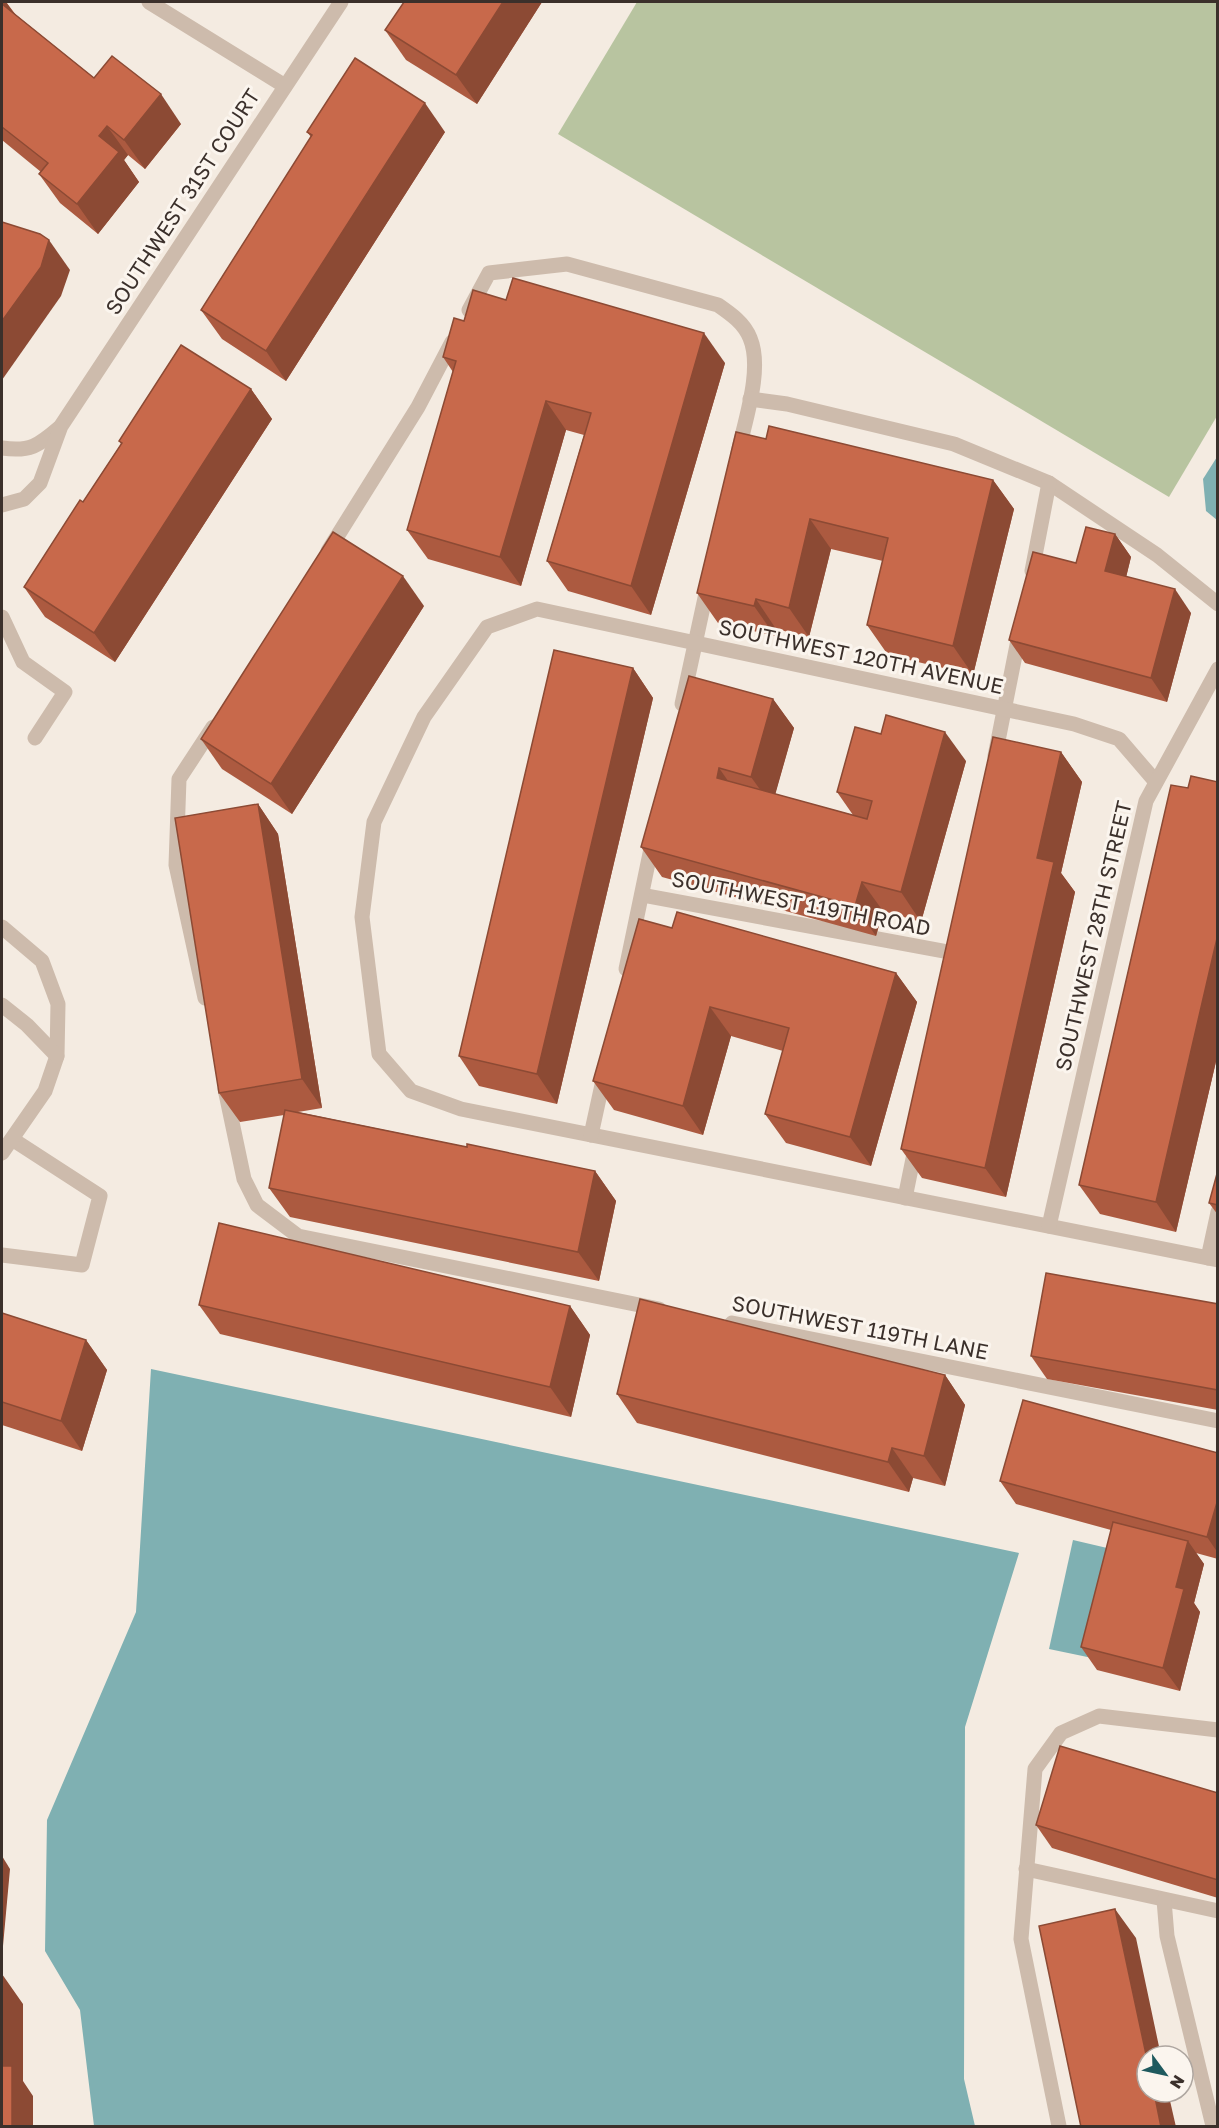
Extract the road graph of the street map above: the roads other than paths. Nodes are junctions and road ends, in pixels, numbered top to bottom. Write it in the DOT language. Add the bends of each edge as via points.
graph roads {
  1 [pos="149,2"];
  2 [pos="341,2"];
  3 [pos="285,86"];
  4 [pos="750,399"];
  5 [pos="61,426"];
  6 [pos="2,447"];
  7 [pos="734,469"];
  8 [pos="1049,483"];
  9 [pos="2,504"];
  10 [pos="321,561"];
  11 [pos="711,573"];
  12 [pos="1029,584"];
  13 [pos="1218,604"];
  14 [pos="2,616"];
  15 [pos="1022,618"];
  16 [pos="695,643"];
  17 [pos="1218,669"];
  18 [pos="1005,709"];
  19 [pos="224,710"];
  20 [pos="678,723"];
  21 [pos="35,738"];
  22 [pos="992,767"];
  23 [pos="1156,782"];
  24 [pos="656,826"];
  25 [pos="642,895"];
  26 [pos="2,927"];
  27 [pos="954,953"];
  28 [pos="622,987"];
  29 [pos="2,1005"];
  30 [pos="208,1012"];
  31 [pos="608,1055"];
  32 [pos="57,1056"];
  33 [pos="223,1080"];
  34 [pos="919,1128"];
  35 [pos="591,1135"];
  36 [pos="12,1139"];
  37 [pos="2,1153"];
  38 [pos="905,1198"];
  39 [pos="1218,1212"];
  40 [pos="1049,1226"];
  41 [pos="2,1255"];
  42 [pos="1213,1259"];
  43 [pos="670,1311"];
  44 [pos="717,1320"];
  45 [pos="1218,1421"];
  46 [pos="1218,1730"];
  47 [pos="1026,1869"];
  48 [pos="1164,1900"];
  49 [pos="1218,1911"];
  50 [pos="1059,2127"];
  51 [pos="1213,2127"];
  1 -- 3 [label="street"];
  2 -- 3 [label="street, SOUTHWEST 31ST COURT"];
  3 -- 5 [label="street, SOUTHWEST 31ST COURT"];
  4 -- 7 [label="street"];
  4 -- 8 [label="street" via="954,444"];
  4 -- 10 [label="street" via="756,366 750,338 736,317 718,305 567,264 489,273 418,407"];
  5 -- 6 [label="street, SOUTHWEST 31ST COURT" via="38,446 18,450"];
  5 -- 9 [label="street, SOUTHWEST 31ST COURT" via="40,483 24,499"];
  8 -- 12 [label="street"];
  8 -- 13 [label="street" via="1157,555"];
  11 -- 16 [label="street"];
  14 -- 21 [label="street" via="23,662 64,692"];
  15 -- 18 [label="street"];
  16 -- 18 [label="street, SOUTHWEST 120TH AVENUE"];
  16 -- 20 [label="street"];
  16 -- 35 [label="street, SOUTHWEST 120TH AVENUE" via="537,609 487,627 424,717 374,822 362,917 379,1054 411,1091 461,1109"];
  17 -- 23 [label="street, SOUTHWEST 28TH STREET"];
  18 -- 22 [label="street"];
  18 -- 23 [label="street, SOUTHWEST 120TH AVENUE" via="1074,724 1119,739"];
  19 -- 30 [label="street" via="179,779 176,865"];
  23 -- 40 [label="street, SOUTHWEST 28TH STREET" via="1146,801"];
  24 -- 25 [label="street"];
  25 -- 27 [label="street, SOUTHWEST 119TH ROAD"];
  25 -- 28 [label="street"];
  26 -- 32 [label="street" via="42,961 58,1004"];
  29 -- 32 [label="street"];
  31 -- 35 [label="street"];
  32 -- 36 [label="street" via="45,1091"];
  33 -- 43 [label="street" via="244,1179 257,1205 298,1236"];
  34 -- 38 [label="street"];
  35 -- 38 [label="street"];
  36 -- 37 [label="street"];
  36 -- 41 [label="street" via="100,1196 82,1265"];
  38 -- 40 [label="street"];
  39 -- 42 [label="street"];
  40 -- 42 [label="street"];
  44 -- 45 [label="street, SOUTHWEST 119TH LANE"];
  46 -- 47 [label="street" via="1099,1716 1061,1733 1035,1769"];
  47 -- 48 [label="street"];
  47 -- 50 [label="street" via="1021,1939"];
  48 -- 49 [label="street"];
  48 -- 51 [label="street" via="1167,1936"];
}
